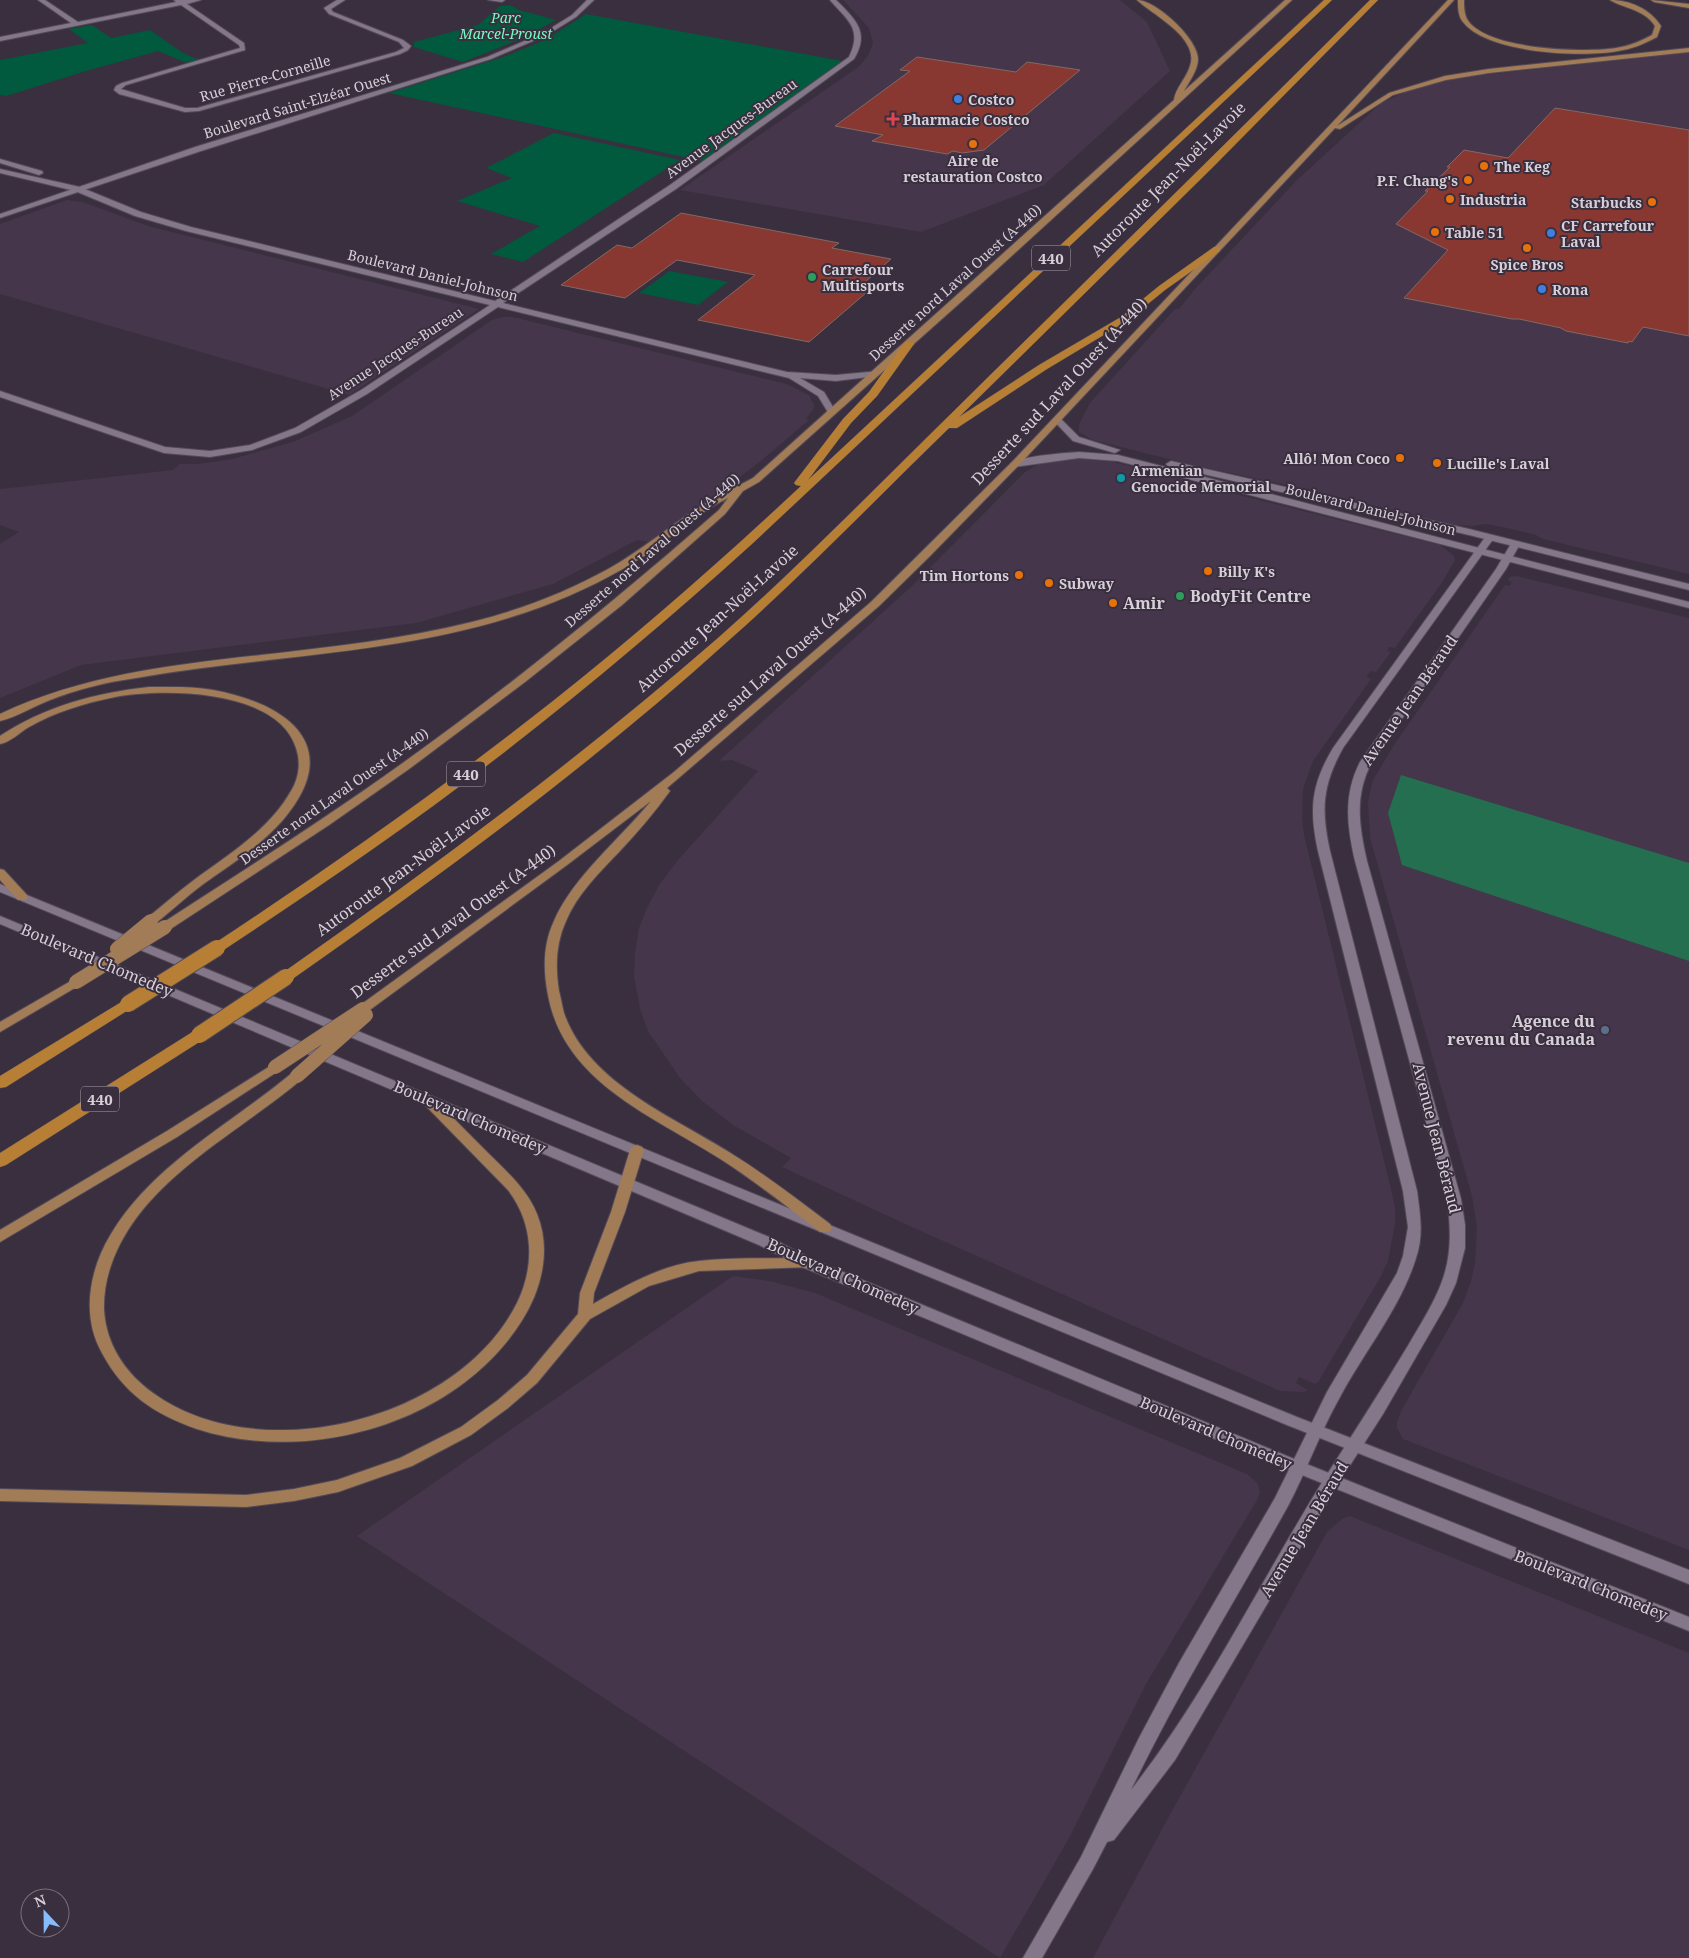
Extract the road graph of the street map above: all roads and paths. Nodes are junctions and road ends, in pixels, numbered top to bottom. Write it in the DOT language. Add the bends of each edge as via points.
graph roads {
  1 [pos="41,0"];
  2 [pos="198,0"];
  3 [pos="342,0"];
  4 [pos="491,0"];
  5 [pos="502,0"];
  6 [pos="591,0"];
  7 [pos="833,0"];
  8 [pos="1140,0"];
  9 [pos="1289,0"];
  10 [pos="1328,0"];
  11 [pos="1374,0"];
  12 [pos="1451,0"];
  13 [pos="1461,0"];
  14 [pos="1613,0"];
  15 [pos="1654,0"];
  16 [pos="180,2"];
  17 [pos="1689,6"];
  18 [pos="78,25"];
  19 [pos="0,40"];
  20 [pos="1689,50"];
  21 [pos="1174,104"];
  22 [pos="1321,139"];
  23 [pos="0,161"];
  24 [pos="0,171"];
  25 [pos="77,190"];
  26 [pos="0,216"];
  27 [pos="1217,249"];
  28 [pos="495,305"];
  29 [pos="909,344"];
  30 [pos="876,373"];
  31 [pos="787,375"];
  32 [pos="0,394"];
  33 [pos="832,412"];
  34 [pos="1057,420"];
  35 [pos="929,441"];
  36 [pos="1015,464"];
  37 [pos="740,490"];
  38 [pos="775,516"];
  39 [pos="1489,538"];
  40 [pos="1515,544"];
  41 [pos="1479,551"];
  42 [pos="1506,560"];
  43 [pos="1689,587"];
  44 [pos="1689,605"];
  45 [pos="0,718"];
  46 [pos="0,741"];
  47 [pos="678,774"];
  48 [pos="0,873"];
  49 [pos="0,888"];
  50 [pos="22,898"];
  51 [pos="0,920"];
  52 [pos="76,982"];
  53 [pos="366,1011"];
  54 [pos="0,1028"];
  55 [pos="0,1083"];
  56 [pos="427,1099"];
  57 [pos="637,1150"];
  58 [pos="0,1161"];
  59 [pos="627,1183"];
  60 [pos="825,1228"];
  61 [pos="0,1237"];
  62 [pos="807,1264"];
  63 [pos="585,1315"];
  64 [pos="1315,1430"];
  65 [pos="1355,1445"];
  66 [pos="1298,1467"];
  67 [pos="1332,1480"];
  68 [pos="0,1495"];
  69 [pos="1689,1577"];
  70 [pos="1689,1624"];
  71 [pos="1087,1863"];
  72 [pos="1032,1958"];
  1 -- 18 [label="street"];
  2 -- 16 [label="street"];
  3 -- 16 [label="street, Rue Pierre-Corneille" via="327,8 331,13 401,41 408,46 406,49 198,110 185,110 121,93 118,87 124,84 243,49 242,44"];
  4 -- 5 [label="street"];
  6 -- 25 [label="street, Boulevard Saint-Elzéar Ouest" via="558,27 502,54"];
  7 -- 28 [label="street, Avenue Jacques-Bureau" via="859,31 859,45 852,58 673,187"];
  8 -- 21 [label="main road" via="1181,33 1194,49 1194,65"];
  9 -- 21 [label="main road, Desserte nord Laval Ouest (A-440)"];
  10 -- 38 [label="highway, Autoroute Jean-Noël-Lavoie / 440"];
  11 -- 35 [label="highway, Autoroute Jean-Noël-Lavoie / 440"];
  12 -- 22 [label="main road, Desserte sud Laval Ouest (A-440)"];
  13 -- 14 [label="main road" via="1464,20 1476,31 1530,48 1603,51 1640,45 1655,36 1658,26 1650,16"];
  15 -- 17 [label="main road"];
  16 -- 18 [label="street"];
  18 -- 19 [label="street"];
  20 -- 22 [label="main road" via="1433,81 1380,100"];
  21 -- 29 [label="main road, Desserte nord Laval Ouest (A-440)"];
  22 -- 27 [label="main road, Desserte sud Laval Ouest (A-440)"];
  23 -- 25 [label="street, Boulevard Daniel-Johnson" via="69,181"];
  24 -- 25 [label="street, Boulevard Daniel-Johnson"];
  25 -- 26 [label="street, Boulevard Saint-Elzéar Ouest"];
  25 -- 28 [label="street, Boulevard Daniel-Johnson" via="173,225"];
  27 -- 34 [label="main road, Desserte sud Laval Ouest (A-440)"];
  27 -- 35 [label="highway" via="1124,319"];
  28 -- 31 [label="street, Boulevard Daniel-Johnson"];
  28 -- 32 [label="street, Avenue Jacques-Bureau" via="364,392 298,430 252,447 210,454 164,450"];
  29 -- 30 [label="main road, Desserte nord Laval Ouest (A-440)"];
  29 -- 38 [label="highway"];
  30 -- 31 [label="street, Boulevard Daniel-Johnson" via="836,378"];
  30 -- 33 [label="main road, Desserte nord Laval Ouest (A-440)"];
  31 -- 33 [label="street, Boulevard Daniel-Johnson" via="821,394"];
  33 -- 37 [label="main road, Desserte nord Laval Ouest (A-440)" via="756,480"];
  34 -- 36 [label="main road, Desserte sud Laval Ouest (A-440)"];
  34 -- 39 [label="street, Boulevard Daniel-Johnson" via="1073,436 1088,444"];
  35 -- 58 [label="highway, Autoroute Jean-Noël-Lavoie / 440, bridge" via="767,600 632,718 457,856 286,977"];
  36 -- 41 [label="street, Boulevard Daniel-Johnson" via="1070,454 1118,458"];
  36 -- 47 [label="main road, Desserte sud Laval Ouest (A-440)" via="874,604"];
  37 -- 45 [label="main road" via="718,498 619,568 508,615 386,643 114,678 51,695"];
  37 -- 52 [label="main road, Desserte nord Laval Ouest (A-440), bridge" via="722,512 596,621 405,767 325,823"];
  38 -- 55 [label="highway, Autoroute Jean-Noël-Lavoie / 440, bridge" via="678,606 607,666 378,838 216,948"];
  39 -- 40 [label="street, Boulevard Daniel-Johnson"];
  39 -- 41 [label="street, Avenue Jean Béraud"];
  40 -- 42 [label="street, Avenue Jean Béraud"];
  40 -- 43 [label="street, Boulevard Daniel-Johnson"];
  41 -- 42 [label="street, Boulevard Daniel-Johnson"];
  41 -- 64 [label="street, Avenue Jean Béraud" via="1342,742 1327,766 1318,791 1316,810 1319,828 1401,1154 1415,1227 1404,1273"];
  42 -- 44 [label="street, Boulevard Daniel-Johnson"];
  42 -- 65 [label="street, Avenue Jean Béraud" via="1369,757 1353,794 1352,820 1361,861 1447,1171 1458,1225 1456,1258 1444,1294"];
  46 -- 52 [label="main road, bridge" via="27,724 67,707 117,694 156,690 210,692 265,710 290,727 303,749 305,765 301,783 286,809 250,845"];
  47 -- 53 [label="main road, Desserte sud Laval Ouest (A-440)"];
  47 -- 60 [label="main road" via="624,841 586,879 566,909 551,955 551,988 556,1010 572,1042 612,1085 656,1116 726,1157"];
  48 -- 50 [label="main road"];
  49 -- 50 [label="street, Boulevard Chomedey"];
  50 -- 57 [label="street, Boulevard Chomedey"];
  51 -- 56 [label="street, Boulevard Chomedey"];
  52 -- 54 [label="main road, Desserte nord Laval Ouest (A-440)"];
  53 -- 56 [label="main road, bridge" via="297,1076 182,1164 125,1222 109,1250 100,1278 96,1308 101,1336 112,1360 134,1386 146,1397 193,1422 234,1432 275,1436 319,1433 364,1424 408,1408 468,1372 496,1346 531,1289 536,1243 531,1216 510,1181"];
  53 -- 61 [label="main road, Desserte sud Laval Ouest (A-440), bridge" via="150,1148"];
  56 -- 59 [label="street, Boulevard Chomedey"];
  57 -- 59 [label="main road"];
  57 -- 60 [label="street, Boulevard Chomedey"];
  59 -- 62 [label="street, Boulevard Chomedey" via="764,1241"];
  59 -- 63 [label="main road" via="587,1293"];
  60 -- 64 [label="street, Boulevard Chomedey"];
  62 -- 63 [label="main road" via="687,1268 644,1282"];
  62 -- 66 [label="street, Boulevard Chomedey"];
  63 -- 68 [label="main road" via="532,1379 485,1418 426,1453 362,1479 309,1493 246,1500"];
  64 -- 65 [label="street, Boulevard Chomedey"];
  64 -- 66 [label="street, Avenue Jean Béraud"];
  65 -- 67 [label="street, Avenue Jean Béraud"];
  65 -- 69 [label="street, Boulevard Chomedey"];
  66 -- 67 [label="street, Boulevard Chomedey"];
  66 -- 71 [label="street, Avenue Jean Béraud" via="1145,1743"];
  67 -- 70 [label="street, Boulevard Chomedey"];
  67 -- 71 [label="street, Avenue Jean Béraud" via="1174,1748"];
  71 -- 72 [label="street, Avenue Jean Béraud"];
}
